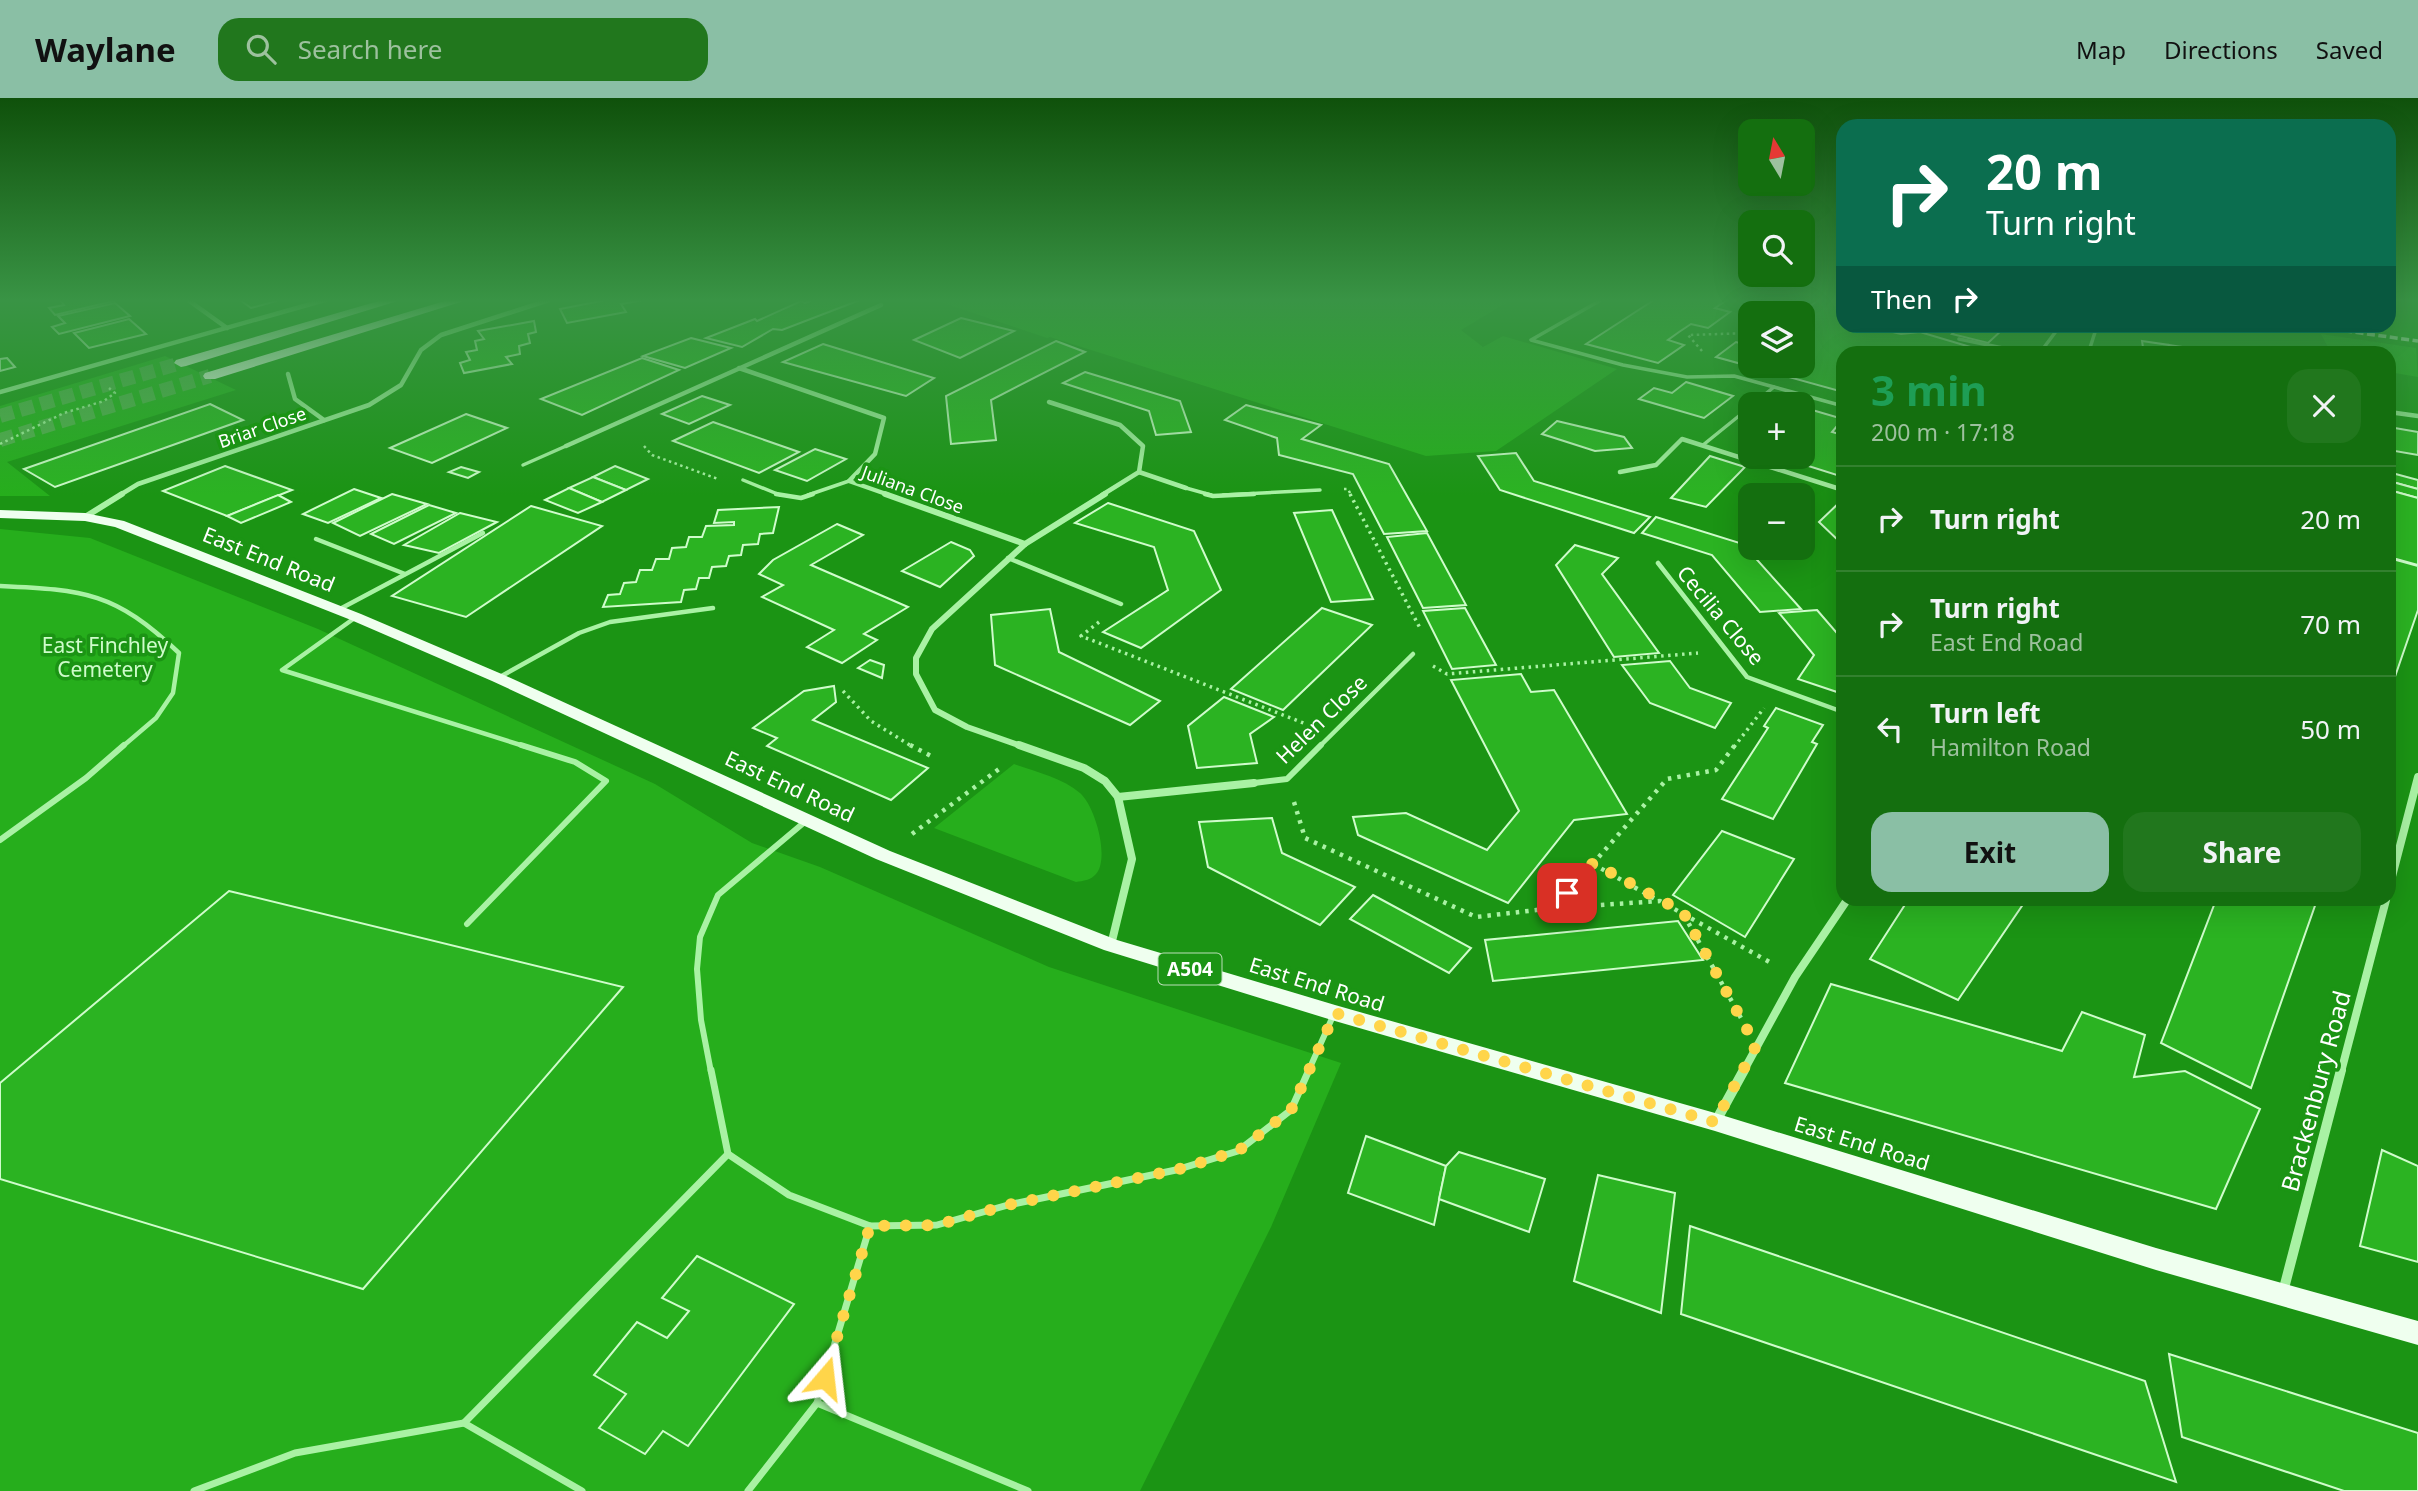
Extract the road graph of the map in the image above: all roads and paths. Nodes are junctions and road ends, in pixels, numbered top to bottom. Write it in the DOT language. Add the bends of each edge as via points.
graph roads {
  1 [pos="95,365"];
  2 [pos="246,365"];
  3 [pos="412,365"];
  4 [pos="746,365"];
  5 [pos="1623,365"];
  6 [pos="739,368"];
  7 [pos="288,374"];
  8 [pos="210,376"];
  9 [pos="102,387"];
  10 [pos="1774,387"];
  11 [pos="0,392"];
  12 [pos="1768,392"];
  13 [pos="1049,402"];
  14 [pos="1836,404"];
  15 [pos="2396,413"];
  16 [pos="1738,416"];
  17 [pos="2418,416"];
  18 [pos="324,420"];
  19 [pos="0,444"];
  20 [pos="1703,445"];
  21 [pos="565,446"];
  22 [pos="644,446"];
  23 [pos="523,465"];
  24 [pos="1139,472"];
  25 [pos="1620,472"];
  26 [pos="743,480"];
  27 [pos="849,481"];
  28 [pos="1186,488"];
  29 [pos="1836,488"];
  30 [pos="1320,490"];
  31 [pos="0,514"];
  32 [pos="85,517"];
  33 [pos="483,533"];
  34 [pos="316,540"];
  35 [pos="1025,544"];
  36 [pos="1007,558"];
  37 [pos="1658,563"];
  38 [pos="405,574"];
  39 [pos="0,586"];
  40 [pos="1121,604"];
  41 [pos="713,608"];
  42 [pos="347,614"];
  43 [pos="1726,651"];
  44 [pos="1413,654"];
  45 [pos="498,678"];
  46 [pos="1779,689"];
  47 [pos="843,691"];
  48 [pos="1836,709"];
  49 [pos="1331,734"];
  50 [pos="1026,748"];
  51 [pos="935,758"];
  52 [pos="2418,776"];
  53 [pos="1287,779"];
  54 [pos="1254,783"];
  55 [pos="1118,797"];
  56 [pos="808,819"];
  57 [pos="0,832"];
  58 [pos="8,834"];
  59 [pos="0,840"];
  60 [pos="883,855"];
  61 [pos="2396,861"];
  62 [pos="1593,863"];
  63 [pos="1660,901"];
  64 [pos="1843,906"];
  65 [pos="2384,906"];
  66 [pos="1554,908"];
  67 [pos="1683,912"];
  68 [pos="467,924"];
  69 [pos="1111,945"];
  70 [pos="1795,977"];
  71 [pos="1335,1013"];
  72 [pos="1756,1046"];
  73 [pos="1715,1122"];
  74 [pos="727,1154"];
  75 [pos="870,1226"];
  76 [pos="2282,1293"];
  77 [pos="2418,1332"];
  78 [pos="817,1403"];
  79 [pos="464,1423"];
  80 [pos="194,1491"];
  81 [pos="582,1491"];
  82 [pos="748,1491"];
  83 [pos="1028,1491"];
  1 -- 11 [label="street"];
  2 -- 8 [label="highway"];
  3 -- 18 [label="street, Briar Close" via="391,393"];
  4 -- 6 [label="street"];
  5 -- 10 [label="lane" via="1687,377 1734,376"];
  6 -- 21 [label="street"];
  6 -- 27 [label="street, Juliana Close" via="884,418 882,443 871,463"];
  7 -- 18 [label="street" via="295,399"];
  9 -- 19 [label="path" via="115,393"];
  10 -- 12 [label="lane"];
  10 -- 14 [label="lane"];
  13 -- 24 [label="street" via="1120,425 1143,446"];
  15 -- 17 [label="street"];
  16 -- 20 [label="lane"];
  18 -- 32 [label="street, Briar Close" via="138,484"];
  20 -- 25 [label="street" via="1682,439 1662,464"];
  20 -- 29 [label="street"];
  21 -- 23 [label="lane"];
  22 -- 26 [label="path" via="652,455 715,479"];
  24 -- 28 [label="street"];
  24 -- 35 [label="street"];
  26 -- 27 [label="lane" via="784,497 801,498"];
  27 -- 35 [label="street, Juliana Close"];
  28 -- 30 [label="lane" via="1213,496"];
  30 -- 44 [label="path" via="1348,489 1428,645"];
  31 -- 32 [label="main road, East End Road / A504"];
  32 -- 42 [label="main road, East End Road / A504" via="119,524"];
  33 -- 38 [label="lane"];
  34 -- 38 [label="lane"];
  35 -- 36 [label="street"];
  36 -- 40 [label="lane"];
  36 -- 50 [label="street" via="932,629 916,658 916,674 935,710"];
  37 -- 43 [label="lane, Cecilia Close"];
  38 -- 42 [label="lane"];
  39 -- 58 [label="lane" via="56,589 109,602 156,631 179,653 173,693 156,718 86,778"];
  40 -- 49 [label="path" via="1081,636"];
  41 -- 45 [label="lane" via="610,622 579,633"];
  42 -- 45 [label="main road, East End Road / A504"];
  42 -- 68 [label="lane" via="282,670 575,762 606,781"];
  43 -- 44 [label="path" via="1447,674"];
  43 -- 46 [label="lane, Cecilia Close" via="1747,677"];
  44 -- 49 [label="lane, Helen Close"];
  45 -- 56 [label="main road, East End Road / A504"];
  46 -- 48 [label="lane, Cecilia Close"];
  46 -- 62 [label="path" via="1716,770 1667,779"];
  47 -- 51 [label="path" via="849,703"];
  49 -- 53 [label="lane, Helen Close"];
  50 -- 55 [label="street" via="1084,768 1105,781"];
  50 -- 60 [label="path"];
  52 -- 61 [label="street"];
  53 -- 54 [label="lane, Helen Close"];
  53 -- 66 [label="path" via="1305,838 1476,917"];
  54 -- 55 [label="street, Helen Close"];
  55 -- 69 [label="street" via="1132,859"];
  56 -- 60 [label="main road, East End Road / A504"];
  56 -- 74 [label="lane" via="718,895 700,937 701,1020"];
  57 -- 58 [label="lane"];
  58 -- 59 [label="lane"];
  60 -- 69 [label="main road, East End Road / A504"];
  62 -- 63 [label="path"];
  62 -- 66 [label="path"];
  63 -- 66 [label="path"];
  63 -- 67 [label="path"];
  64 -- 70 [label="street"];
  65 -- 76 [label="street, Brackenbury Road"];
  67 -- 70 [label="path"];
  67 -- 72 [label="path"];
  69 -- 71 [label="main road, East End Road / A504"];
  70 -- 72 [label="street"];
  71 -- 73 [label="main road, East End Road / A504"];
  71 -- 75 [label="lane" via="1291,1110 1238,1151 1176,1170 1008,1205 937,1225"];
  72 -- 73 [label="street"];
  73 -- 76 [label="main road, East End Road / A504" via="2156,1259"];
  74 -- 75 [label="lane" via="789,1195"];
  74 -- 79 [label="lane"];
  75 -- 78 [label="lane"];
  76 -- 77 [label="main road, East End Road / A504"];
  78 -- 82 [label="lane"];
  78 -- 83 [label="lane"];
  79 -- 80 [label="lane" via="295,1453"];
  79 -- 81 [label="lane"];
}
